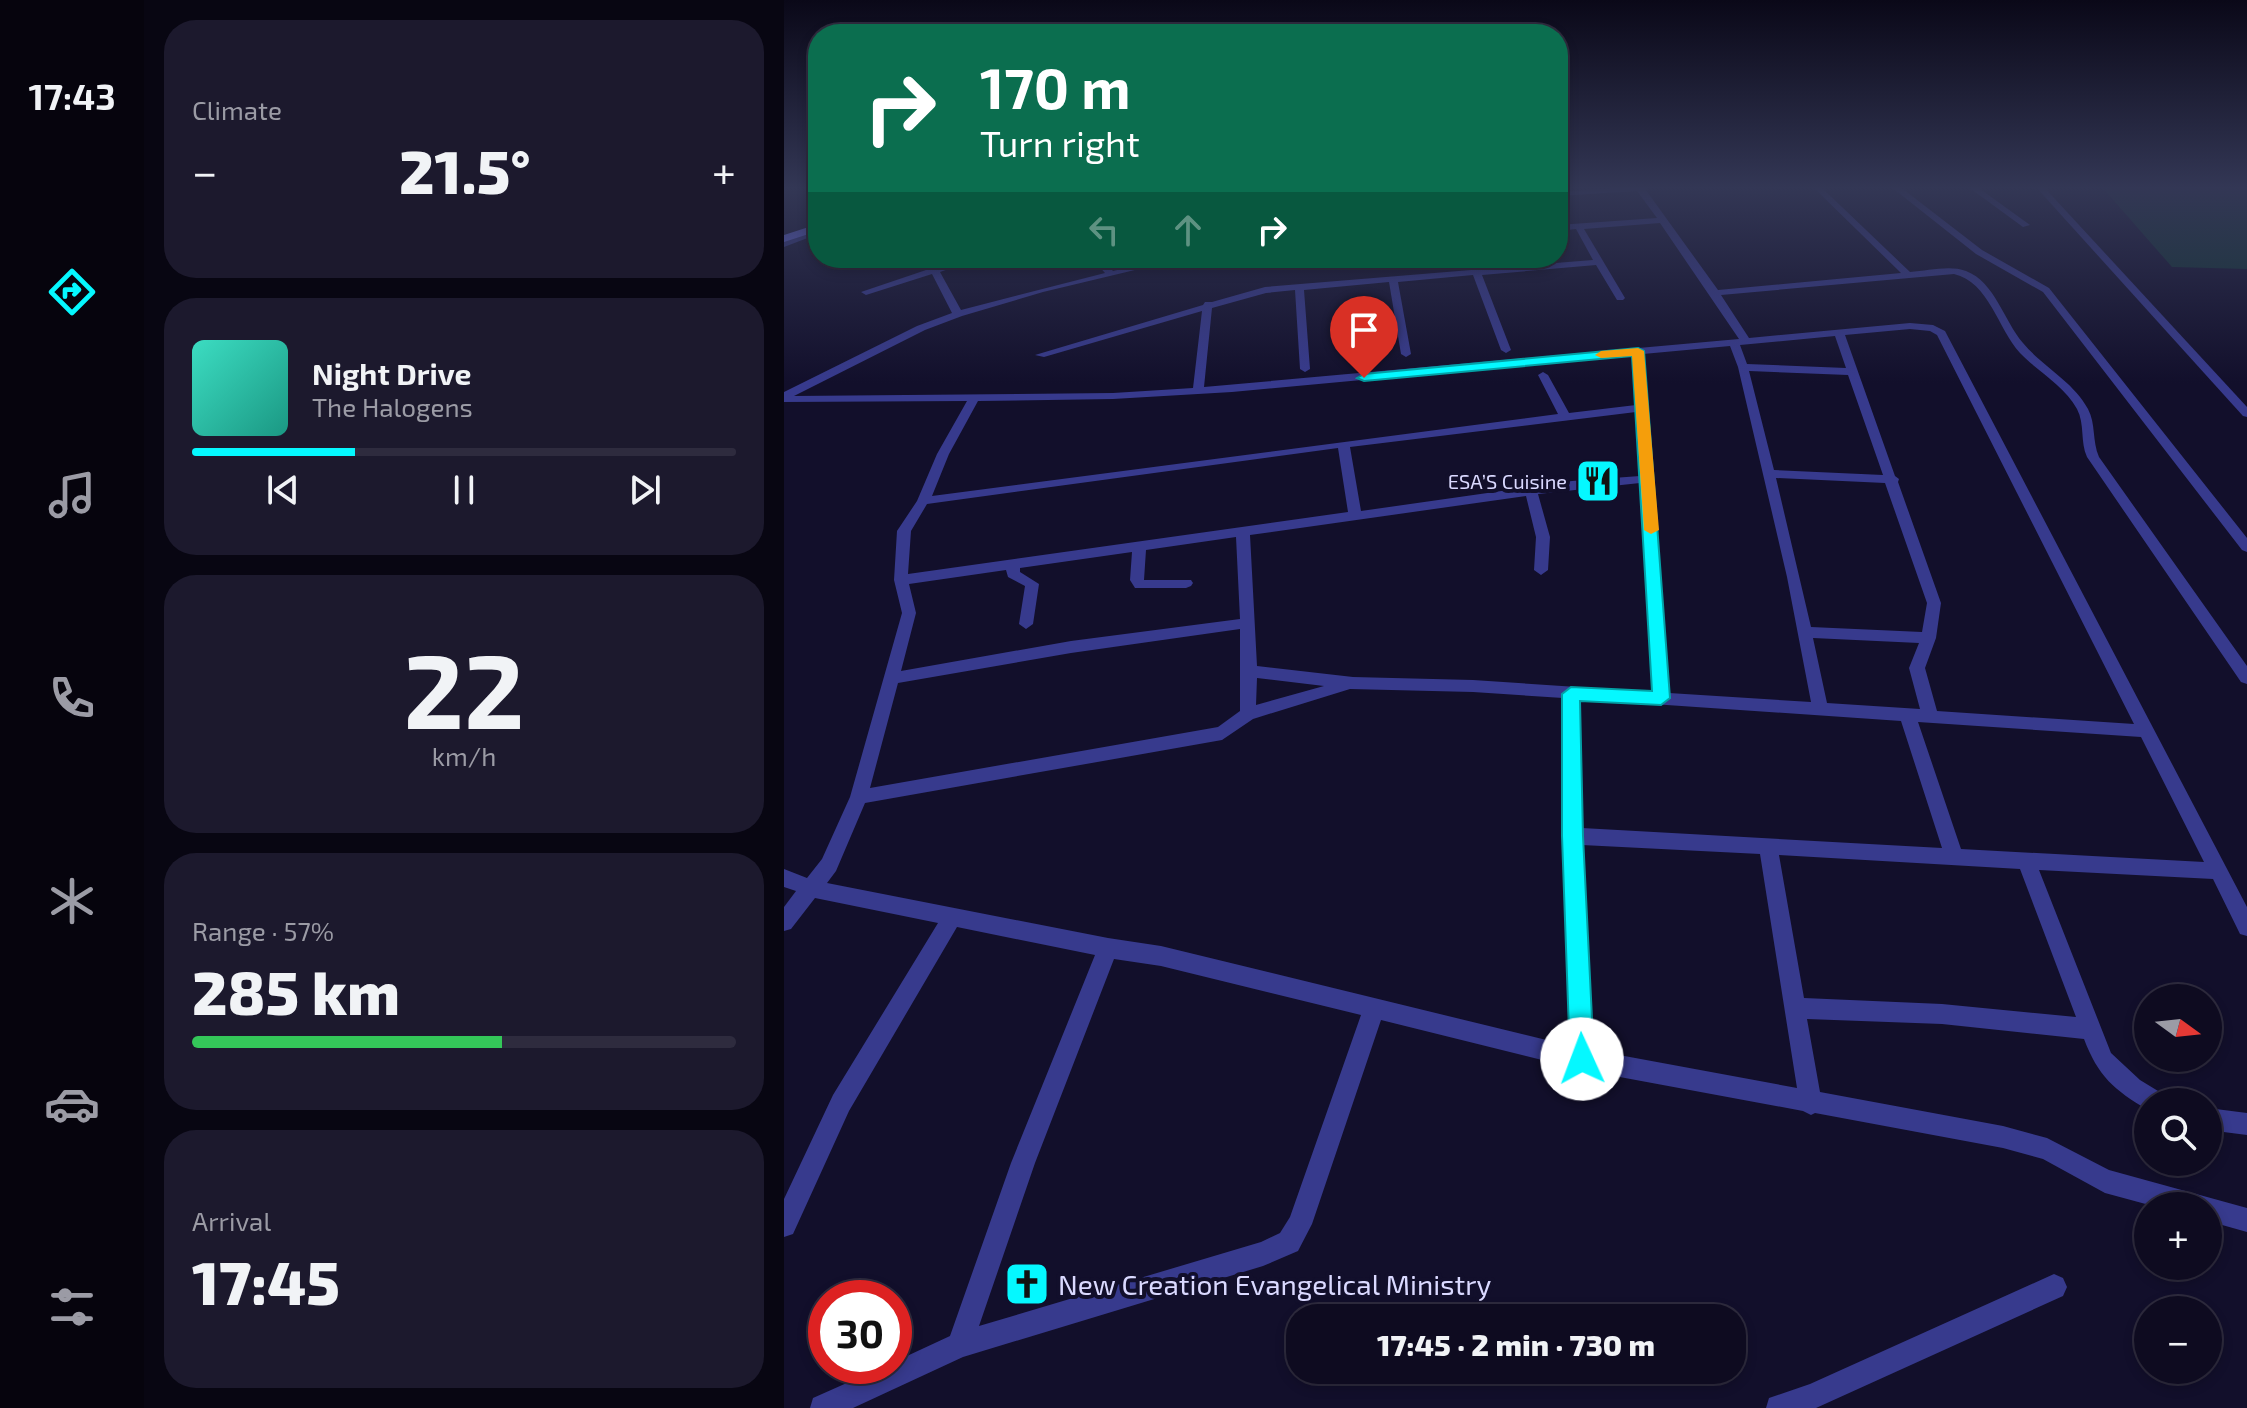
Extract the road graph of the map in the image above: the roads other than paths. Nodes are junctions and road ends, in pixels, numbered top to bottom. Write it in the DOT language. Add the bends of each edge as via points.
graph roads {
  1 [pos="1592,252"];
  2 [pos="1684,252"];
  3 [pos="1884,252"];
  4 [pos="1979,252"];
  5 [pos="2099,252"];
  6 [pos="1598,262"];
  7 [pos="1568,264"];
  8 [pos="941,268"];
  9 [pos="1106,268"];
  10 [pos="1137,268"];
  11 [pos="1475,268"];
  12 [pos="1517,268"];
  13 [pos="934,270"];
  14 [pos="1476,271"];
  15 [pos="1111,274"];
  16 [pos="1908,275"];
  17 [pos="1393,279"];
  18 [pos="1299,286"];
  19 [pos="866,292"];
  20 [pos="1715,293"];
  21 [pos="1620,298"];
  22 [pos="1208,304"];
  23 [pos="958,314"];
  24 [pos="1839,333"];
  25 [pos="1739,341"];
  26 [pos="1506,350"];
  27 [pos="1638,351"];
  28 [pos="1406,354"];
  29 [pos="1040,355"];
  30 [pos="1743,367"];
  31 [pos="1305,369"];
  32 [pos="1854,372"];
  33 [pos="1543,375"];
  34 [pos="1198,391"];
  35 [pos="975,396"];
  36 [pos="784,397"];
  37 [pos="1640,408"];
  38 [pos="2247,414"];
  39 [pos="1565,416"];
  40 [pos="1344,446"];
  41 [pos="1768,474"];
  42 [pos="1647,479"];
  43 [pos="1893,479"];
  44 [pos="1531,491"];
  45 [pos="923,501"];
  46 [pos="1355,516"];
  47 [pos="1243,533"];
  48 [pos="1139,547"];
  49 [pos="2247,547"];
  50 [pos="1013,565"];
  51 [pos="1541,570"];
  52 [pos="901,580"];
  53 [pos="1186,583"];
  54 [pos="1248,623"];
  55 [pos="1026,624"];
  56 [pos="1803,632"];
  57 [pos="1929,638"];
  58 [pos="1250,671"];
  59 [pos="894,678"];
  60 [pos="2247,678"];
  61 [pos="1353,683"];
  62 [pos="1571,694"];
  63 [pos="1661,698"];
  64 [pos="1820,709"];
  65 [pos="1248,714"];
  66 [pos="1907,714"];
  67 [pos="1930,716"];
  68 [pos="2146,731"];
  69 [pos="859,797"];
  70 [pos="1573,836"];
  71 [pos="1768,846"];
  72 [pos="1955,858"];
  73 [pos="2027,862"];
  74 [pos="2216,871"];
  75 [pos="784,878"];
  76 [pos="810,888"];
  77 [pos="952,917"];
  78 [pos="784,922"];
  79 [pos="2247,927"];
  80 [pos="1108,948"];
  81 [pos="1796,1008"];
  82 [pos="1374,1009"];
  83 [pos="2089,1029"];
  84 [pos="1582,1059"];
  85 [pos="2134,1089"];
  86 [pos="1811,1104"];
  87 [pos="2222,1121"];
  88 [pos="2247,1124"];
  89 [pos="2145,1192"];
  90 [pos="2222,1213"];
  91 [pos="2247,1220"];
  92 [pos="784,1225"];
  93 [pos="2054,1287"];
  94 [pos="960,1345"];
  95 [pos="823,1408"];
  96 [pos="1779,1408"];
  1 -- 6 [label="street"];
  2 -- 20 [label="street"];
  3 -- 16 [label="street"];
  4 -- 49 [label="street" via="2046,290"];
  5 -- 38 [label="street"];
  6 -- 7 [label="street"];
  6 -- 21 [label="street"];
  8 -- 13 [label="street"];
  9 -- 15 [label="street"];
  10 -- 15 [label="street"];
  11 -- 14 [label="street"];
  12 -- 14 [label="street"];
  13 -- 19 [label="street"];
  13 -- 23 [label="street"];
  14 -- 17 [label="street"];
  14 -- 26 [label="street"];
  15 -- 23 [label="street"];
  16 -- 20 [label="street"];
  16 -- 60 [label="street" via="1969,275 2017,343 2078,402 2093,457"];
  17 -- 18 [label="street"];
  17 -- 28 [label="street"];
  18 -- 22 [label="street"];
  18 -- 31 [label="street"];
  20 -- 25 [label="street"];
  22 -- 29 [label="street"];
  22 -- 34 [label="street"];
  23 -- 36 [label="street"];
  24 -- 25 [label="street"];
  24 -- 32 [label="street"];
  24 -- 68 [label="street" via="1921,326 1941,333"];
  25 -- 27 [label="street"];
  25 -- 30 [label="street"];
  27 -- 34 [label="street"];
  27 -- 37 [label="street"];
  30 -- 32 [label="street"];
  30 -- 41 [label="street"];
  32 -- 43 [label="street"];
  33 -- 39 [label="street"];
  34 -- 35 [label="street"];
  35 -- 36 [label="street"];
  35 -- 45 [label="street"];
  37 -- 39 [label="street"];
  37 -- 42 [label="street"];
  39 -- 40 [label="street"];
  40 -- 45 [label="street"];
  40 -- 46 [label="street"];
  41 -- 43 [label="street"];
  41 -- 56 [label="street"];
  42 -- 44 [label="street"];
  42 -- 63 [label="street"];
  43 -- 57 [label="street" via="1934,603"];
  44 -- 46 [label="street"];
  44 -- 51 [label="street" via="1543,537"];
  45 -- 52 [label="street" via="904,531"];
  46 -- 47 [label="street"];
  47 -- 48 [label="street"];
  47 -- 54 [label="street"];
  48 -- 50 [label="street"];
  48 -- 53 [label="street" via="1140,585"];
  50 -- 52 [label="street"];
  50 -- 55 [label="street" via="1013,574 1032,584"];
  52 -- 59 [label="street" via="909,613"];
  54 -- 58 [label="street"];
  54 -- 59 [label="street"];
  56 -- 57 [label="street"];
  56 -- 64 [label="street"];
  57 -- 67 [label="street" via="1917,668"];
  58 -- 61 [label="street"];
  58 -- 65 [label="street"];
  59 -- 69 [label="street"];
  61 -- 62 [label="street"];
  61 -- 65 [label="street"];
  62 -- 63 [label="street"];
  62 -- 70 [label="street"];
  63 -- 64 [label="street"];
  64 -- 66 [label="street"];
  65 -- 69 [label="street" via="1222,733"];
  66 -- 67 [label="street"];
  66 -- 72 [label="street"];
  67 -- 68 [label="street"];
  68 -- 74 [label="street"];
  69 -- 76 [label="street" via="829,865"];
  70 -- 71 [label="street"];
  70 -- 84 [label="street"];
  71 -- 72 [label="street"];
  71 -- 81 [label="street"];
  72 -- 73 [label="street"];
  73 -- 74 [label="street"];
  73 -- 83 [label="street"];
  74 -- 79 [label="street"];
  75 -- 76 [label="street"];
  76 -- 77 [label="street"];
  76 -- 78 [label="street"];
  77 -- 80 [label="street"];
  77 -- 92 [label="street" via="841,1103"];
  80 -- 82 [label="street" via="1161,956"];
  80 -- 94 [label="street" via="1023,1163"];
  81 -- 83 [label="street" via="1942,1014"];
  81 -- 86 [label="street"];
  82 -- 84 [label="street"];
  82 -- 94 [label="street" via="1300,1224 1289,1242"];
  83 -- 85 [label="street" via="2103,1060"];
  84 -- 86 [label="street"];
  86 -- 89 [label="street" via="2033,1144 2105,1181"];
  87 -- 88 [label="street"];
  90 -- 91 [label="street"];
  93 -- 96 [label="street"];
  94 -- 95 [label="street"];
}
